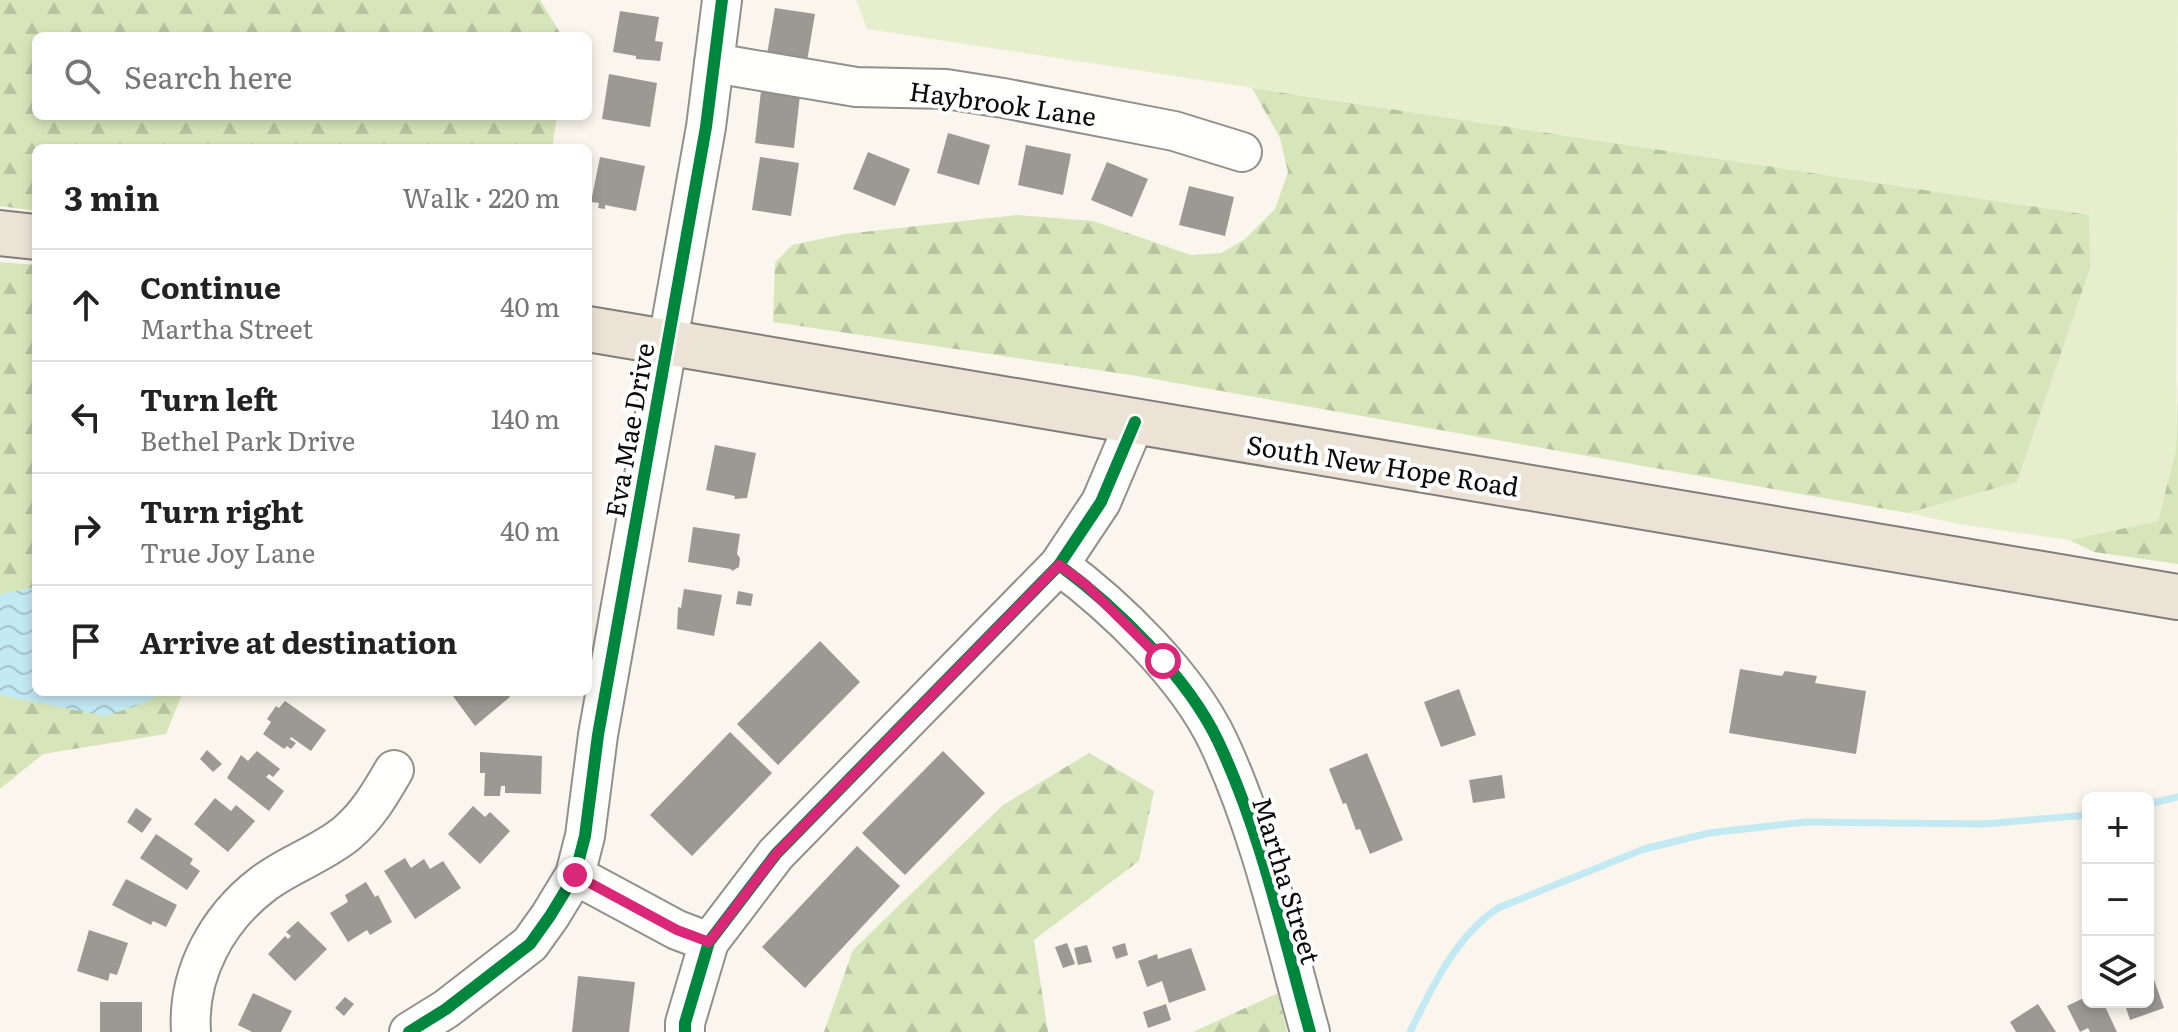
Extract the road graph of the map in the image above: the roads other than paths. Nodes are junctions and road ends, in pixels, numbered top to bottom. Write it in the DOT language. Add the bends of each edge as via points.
graph roads {
  1 [pos="722,0"];
  2 [pos="714,63"];
  3 [pos="1242,152"];
  4 [pos="0,233"];
  5 [pos="32,237"];
  6 [pos="592,330"];
  7 [pos="666,342"];
  8 [pos="1135,422"];
  9 [pos="1059,565"];
  10 [pos="2178,597"];
  11 [pos="394,770"];
  12 [pos="575,875"];
  13 [pos="709,942"];
  14 [pos="191,1032"];
  15 [pos="409,1032"];
  16 [pos="685,1032"];
  17 [pos="1310,1032"];
  1 -- 2 [label="street, Eva Mae Drive"];
  2 -- 3 [label="street, Haybrook Lane" via="856,87 989,95 1161,128"];
  2 -- 7 [label="street, Eva Mae Drive"];
  4 -- 5 [label="main road"];
  6 -- 7 [label="main road, South New Hope Road"];
  7 -- 8 [label="main road, South New Hope Road"];
  7 -- 12 [label="street, Eva Mae Drive"];
  8 -- 9 [label="street" via="1101,502"];
  8 -- 10 [label="main road, South New Hope Road"];
  9 -- 13 [label="street" via="776,854"];
  9 -- 17 [label="street, Martha Street" via="1163,661 1217,739 1247,812"];
  11 -- 14 [label="street" via="371,810 345,835 263,883 232,912 202,964 192,1000"];
  12 -- 13 [label="street"];
  12 -- 15 [label="street, Eva Mae Drive" via="530,944"];
  13 -- 16 [label="street"];
}
